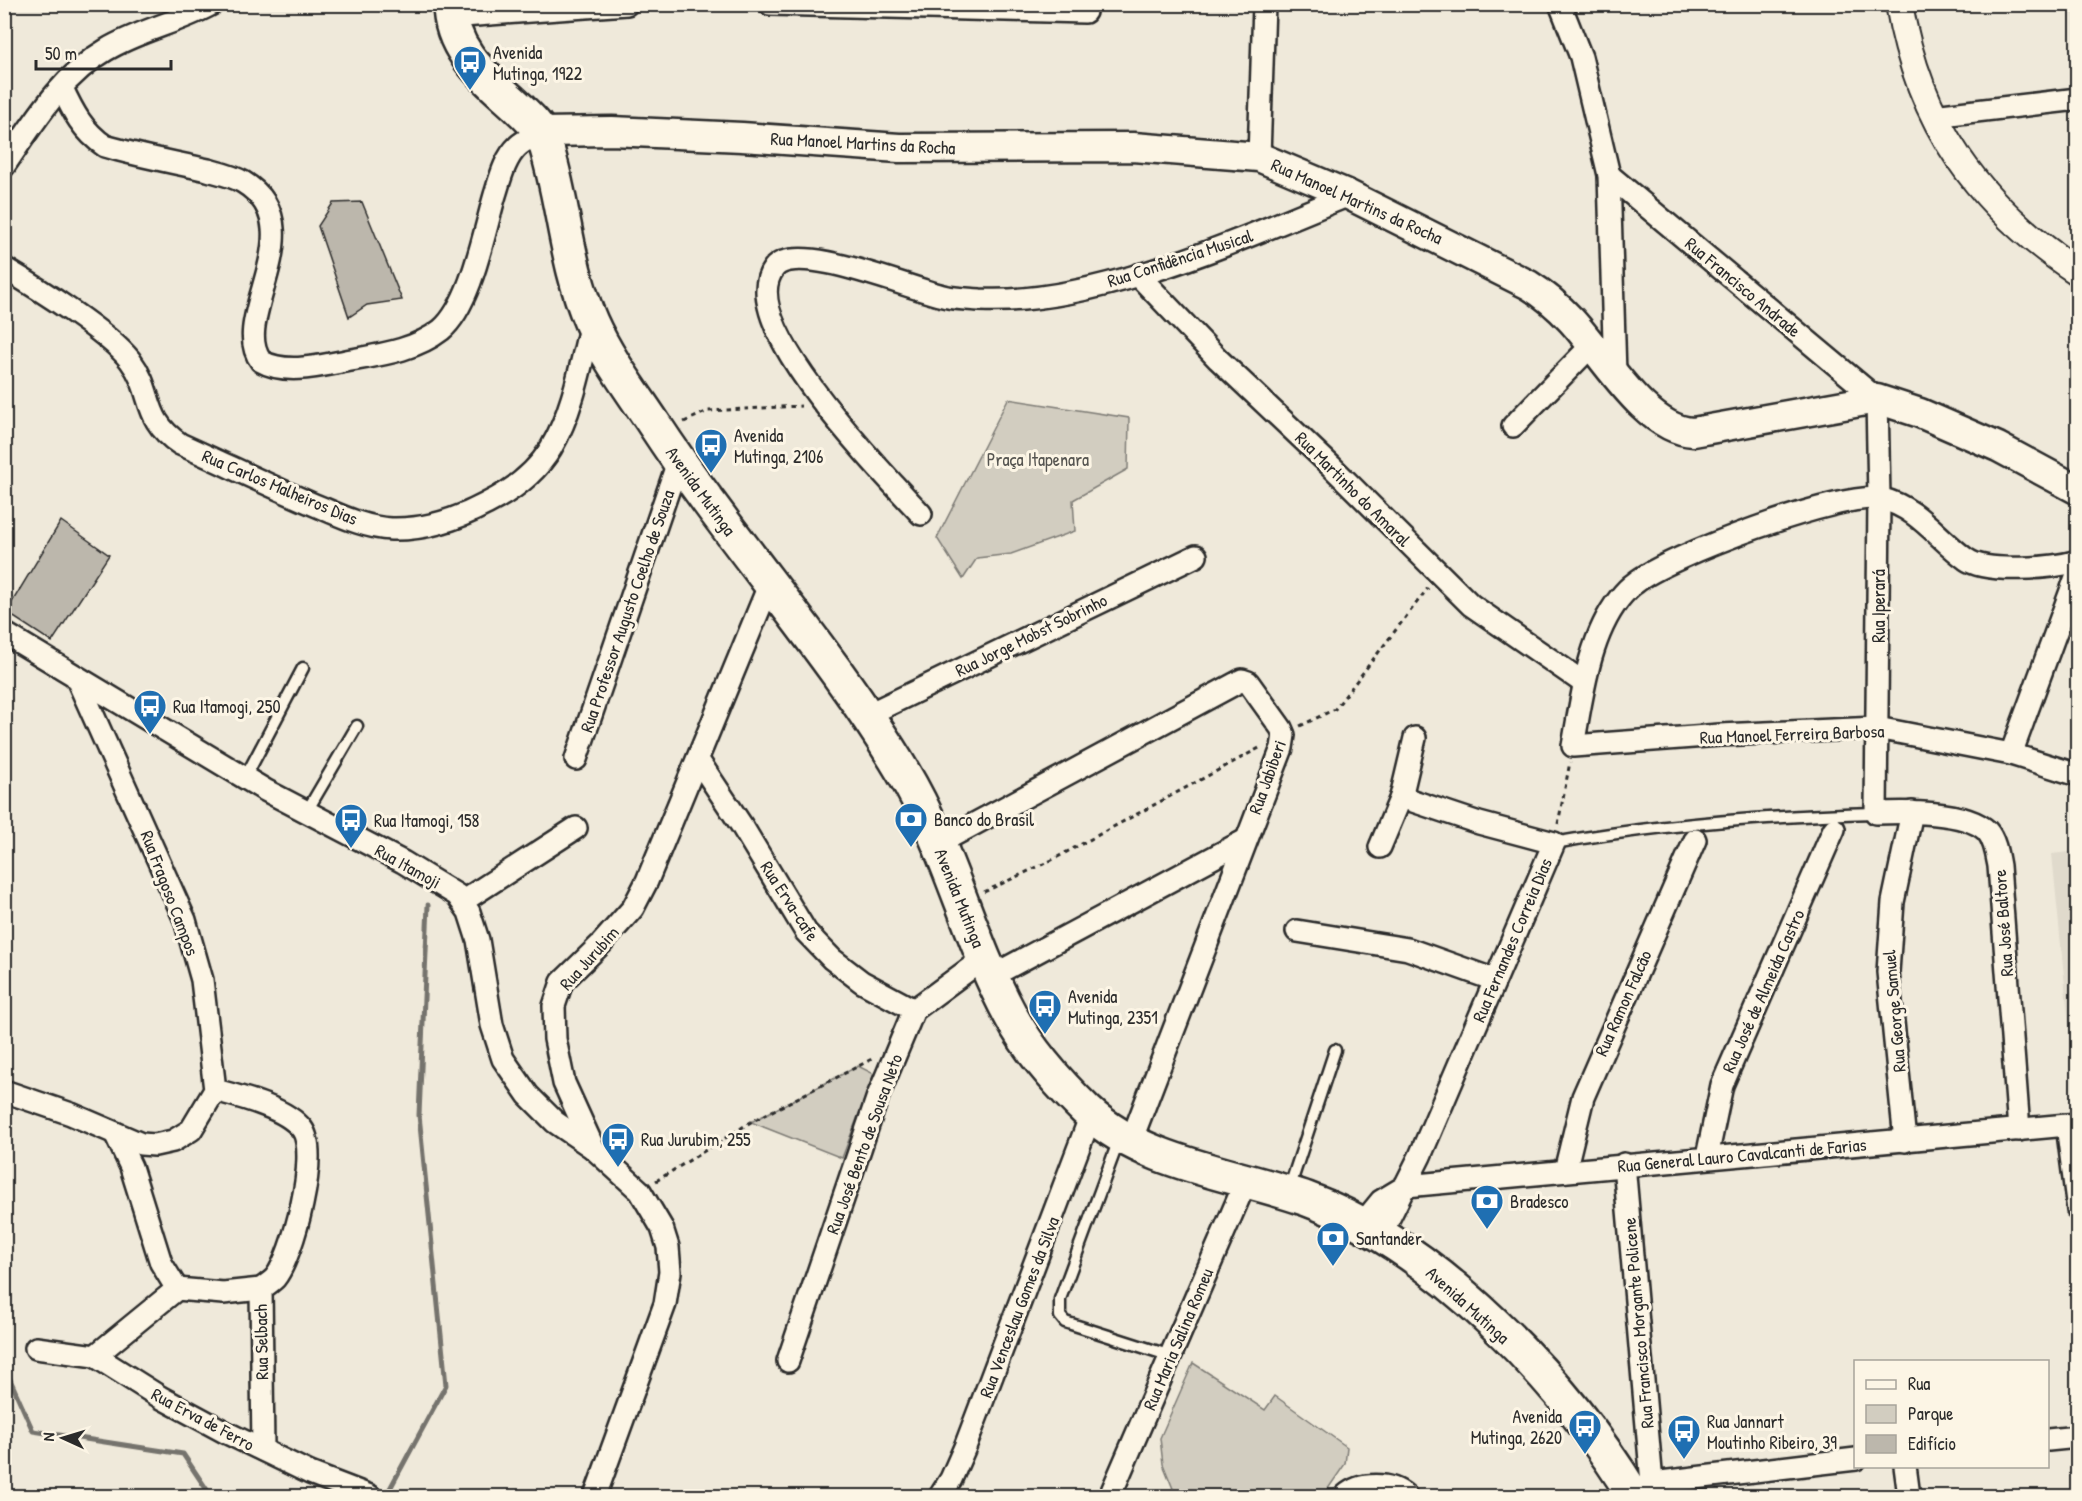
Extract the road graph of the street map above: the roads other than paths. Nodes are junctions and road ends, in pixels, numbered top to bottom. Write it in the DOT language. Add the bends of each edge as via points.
graph roads {
  1 [pos="212,4"];
  2 [pos="627,4"];
  3 [pos="770,4"];
  4 [pos="1264,4"];
  5 [pos="1560,4"];
  6 [pos="1888,4"];
  7 [pos="1899,4"];
  8 [pos="931,6"];
  9 [pos="450,11"];
  10 [pos="1086,12"];
  11 [pos="1906,43"];
  12 [pos="62,88"];
  13 [pos="2078,99"];
  14 [pos="1933,116"];
  15 [pos="542,132"];
  16 [pos="1259,157"];
  17 [pos="4,166"];
  18 [pos="1609,175"];
  19 [pos="1349,195"];
  20 [pos="4,268"];
  21 [pos="2078,272"];
  22 [pos="1138,275"];
  23 [pos="591,323"];
  24 [pos="1592,345"];
  25 [pos="1615,374"];
  26 [pos="1877,399"];
  27 [pos="1513,426"];
  28 [pos="678,462"];
  29 [pos="2078,490"];
  30 [pos="1879,498"];
  31 [pos="921,514"];
  32 [pos="1196,556"];
  33 [pos="2078,561"];
  34 [pos="2078,572"];
  35 [pos="770,583"];
  36 [pos="4,633"];
  37 [pos="303,668"];
  38 [pos="78,679"];
  39 [pos="1584,683"];
  40 [pos="867,715"];
  41 [pos="357,726"];
  42 [pos="1877,728"];
  43 [pos="1414,738"];
  44 [pos="2011,754"];
  45 [pos="576,759"];
  46 [pos="698,760"];
  47 [pos="2078,774"];
  48 [pos="245,778"];
  49 [pos="1401,798"];
  50 [pos="307,811"];
  51 [pos="1912,812"];
  52 [pos="1876,813"];
  53 [pos="576,828"];
  54 [pos="1834,830"];
  55 [pos="1695,840"];
  56 [pos="1244,841"];
  57 [pos="939,843"];
  58 [pos="1554,843"];
  59 [pos="1380,847"];
  60 [pos="462,900"];
  61 [pos="1297,931"];
  62 [pos="988,967"];
  63 [pos="1495,980"];
  64 [pos="914,1010"];
  65 [pos="1335,1050"];
  66 [pos="215,1090"];
  67 [pos="4,1091"];
  68 [pos="1091,1115"];
  69 [pos="2072,1124"];
  70 [pos="2019,1130"];
  71 [pos="115,1133"];
  72 [pos="1126,1137"];
  73 [pos="1905,1141"];
  74 [pos="594,1149"];
  75 [pos="1707,1157"];
  76 [pos="1624,1164"];
  77 [pos="1565,1171"];
  78 [pos="1246,1181"];
  79 [pos="1406,1186"];
  80 [pos="1288,1193"];
  81 [pos="2078,1210"];
  82 [pos="1372,1228"];
  83 [pos="177,1289"];
  84 [pos="261,1289"];
  85 [pos="36,1348"];
  86 [pos="95,1356"];
  87 [pos="1170,1356"];
  88 [pos="788,1360"];
  89 [pos="2078,1437"];
  90 [pos="2049,1440"];
  91 [pos="262,1450"];
  92 [pos="1854,1459"];
  93 [pos="1905,1468"];
  94 [pos="1639,1490"];
  95 [pos="370,1497"];
  96 [pos="595,1497"];
  97 [pos="940,1497"];
  98 [pos="1110,1497"];
  99 [pos="1345,1497"];
  100 [pos="1406,1497"];
  101 [pos="1909,1497"];
  1 -- 12 [label="street" via="108,48 81,66"];
  2 -- 9 [label="street"];
  3 -- 8 [label="street"];
  4 -- 16 [label="street"];
  5 -- 18 [label="street" via="1581,57"];
  6 -- 11 [label="street"];
  7 -- 11 [label="street"];
  8 -- 10 [label="street"];
  9 -- 15 [label="main road" via="459,47"];
  11 -- 14 [label="street"];
  12 -- 15 [label="street" via="89,135 105,146 221,174 242,181 256,193 272,229 273,251 253,345 261,361 280,368 394,353 441,330 453,318 468,282 503,169 518,145"];
  12 -- 17 [label="street"];
  13 -- 14 [label="street"];
  14 -- 21 [label="street" via="1969,175 2003,214 2051,255"];
  15 -- 16 [label="main road, Rua Manoel Martins da Rocha" via="612,131 898,148 1133,147"];
  15 -- 23 [label="main road, Avenida Mutinga" via="571,266"];
  16 -- 19 [label="main road, Rua Manoel Martins da Rocha"];
  18 -- 25 [label="street"];
  18 -- 26 [label="street, Rua Francisco Andrade"];
  19 -- 22 [label="street, Rua Confidência Musical"];
  19 -- 24 [label="main road, Rua Manoel Martins da Rocha" via="1529,285 1553,301"];
  20 -- 23 [label="street, Rua Carlos Malheiros Dias" via="106,338 129,360 143,382 155,422 180,444 358,523 388,529 423,528 465,515 502,496 529,476 551,448 571,399"];
  22 -- 31 [label="street, Rua Confidência Musical" via="1025,298 983,300 948,297 847,266 812,261 783,262 775,267 767,280 766,295 782,342 823,405"];
  22 -- 39 [label="street, Rua Martinho do Amaral" via="1438,575 1471,605"];
  23 -- 28 [label="main road, Avenida Mutinga"];
  24 -- 25 [label="main road, Rua Manoel Martins da Rocha"];
  24 -- 27 [label="street"];
  25 -- 26 [label="main road, Rua Manoel Martins da Rocha" via="1651,413 1681,432"];
  26 -- 29 [label="main road, Rua Manoel Martins da Rocha" via="1998,447"];
  26 -- 30 [label="street, Rua Iperará"];
  28 -- 35 [label="main road, Avenida Mutinga"];
  28 -- 45 [label="street, Rua Professor Augusto Coelho de Souza"];
  30 -- 33 [label="street" via="1906,508 1967,560 1980,566"];
  30 -- 39 [label="street" via="1816,509 1744,531 1655,570 1635,583 1607,619"];
  30 -- 42 [label="street, Rua Iperará"];
  32 -- 40 [label="street, Rua Jorge Mobst Sobrinho"];
  34 -- 44 [label="street"];
  35 -- 40 [label="main road, Avenida Mutinga"];
  35 -- 46 [label="street, Rua Jurubim"];
  36 -- 38 [label="street, Rua Itamoji"];
  37 -- 48 [label="lane"];
  38 -- 48 [label="street, Rua Itamoji"];
  38 -- 66 [label="street, Rua Fragoso Campos" via="185,920 202,980"];
  39 -- 42 [label="street, Rua Manoel Ferreira Barbosa" via="1573,746"];
  40 -- 57 [label="main road, Avenida Mutinga" via="906,777"];
  41 -- 50 [label="lane"];
  42 -- 44 [label="street, Rua Manoel Ferreira Barbosa"];
  42 -- 52 [label="street, Rua Iperará"];
  43 -- 49 [label="street"];
  44 -- 47 [label="street, Rua Manoel Ferreira Barbosa"];
  46 -- 64 [label="street, Rua Erva-cafe" via="806,932 862,982"];
  46 -- 74 [label="street, Rua Jurubim" via="633,908 562,982 556,994 555,1039 564,1083"];
  48 -- 50 [label="street, Rua Itamoji"];
  49 -- 58 [label="street"];
  49 -- 59 [label="street"];
  50 -- 60 [label="street, Rua Itamoji" via="436,880"];
  51 -- 52 [label="street, Rua José Baltore"];
  51 -- 70 [label="street, Rua José Baltore" via="1976,824 1987,832 1997,853"];
  51 -- 73 [label="street, Rua George Samuel" via="1893,902 1888,972"];
  52 -- 58 [label="lane" via="1704,822"];
  53 -- 60 [label="street"];
  54 -- 75 [label="street, Rua José de Almeida Castro" via="1722,1085"];
  55 -- 77 [label="street, Rua Ramon Falcão" via="1582,1097"];
  56 -- 57 [label="street, Rua Jabiberi" via="1284,735 1248,681 1239,682"];
  56 -- 62 [label="street"];
  56 -- 72 [label="street, Rua Jabiberi"];
  57 -- 62 [label="main road, Avenida Mutinga"];
  58 -- 63 [label="street, Rua Fernandes Correia Dias"];
  60 -- 74 [label="street" via="478,940 492,1025 503,1059 528,1095 555,1122"];
  61 -- 63 [label="street" via="1408,949"];
  62 -- 64 [label="street"];
  62 -- 68 [label="main road, Avenida Mutinga" via="1012,1019 1038,1059"];
  63 -- 79 [label="street, Rua Fernandes Correia Dias"];
  64 -- 88 [label="street, Rua José Bento de Sousa Neto" via="878,1096"];
  65 -- 80 [label="lane"];
  66 -- 71 [label="street" via="191,1130 173,1142 141,1144"];
  66 -- 84 [label="street, Rua Selbach" via="285,1115 307,1139 305,1192 298,1224 286,1259"];
  67 -- 71 [label="street"];
  68 -- 72 [label="main road, Avenida Mutinga"];
  68 -- 97 [label="street, Rua Venceslau Gomes da Silva" via="965,1447"];
  69 -- 70 [label="street, Rua General Lauro Cavalcanti de Farias"];
  69 -- 81 [label="street"];
  70 -- 73 [label="street, Rua General Lauro Cavalcanti de Farias"];
  71 -- 83 [label="street" via="131,1167 161,1263"];
  72 -- 78 [label="main road, Avenida Mutinga" via="1203,1169"];
  72 -- 87 [label="lane" via="1060,1299 1059,1316 1065,1322"];
  73 -- 75 [label="street, Rua General Lauro Cavalcanti de Farias"];
  74 -- 96 [label="street, Rua Jurubim" via="640,1191 662,1228 669,1272 665,1304"];
  75 -- 76 [label="street, Rua General Lauro Cavalcanti de Farias"];
  76 -- 77 [label="street, Rua General Lauro Cavalcanti de Farias"];
  76 -- 94 [label="street, Rua Francisco Morgante Policene"];
  77 -- 79 [label="street, Rua General Lauro Cavalcanti de Farias"];
  78 -- 80 [label="main road, Avenida Mutinga"];
  78 -- 87 [label="street, Rua Maria Salina Romeu"];
  79 -- 82 [label="street" via="1381,1201"];
  80 -- 82 [label="main road, Avenida Mutinga"];
  82 -- 94 [label="main road, Avenida Mutinga" via="1469,1301 1542,1374"];
  83 -- 84 [label="street" via="223,1293"];
  83 -- 86 [label="street"];
  84 -- 91 [label="street, Rua Selbach"];
  85 -- 86 [label="street, Rua Erva de Ferro"];
  86 -- 91 [label="street, Rua Erva de Ferro" via="160,1398"];
  87 -- 98 [label="street, Rua Maria Salina Romeu"];
  89 -- 90 [label="street"];
  91 -- 95 [label="street, Rua Erva de Ferro"];
  92 -- 94 [label="street"];
  93 -- 101 [label="street"];
  99 -- 100 [label="street" via="1365,1485 1400,1491"];
}
